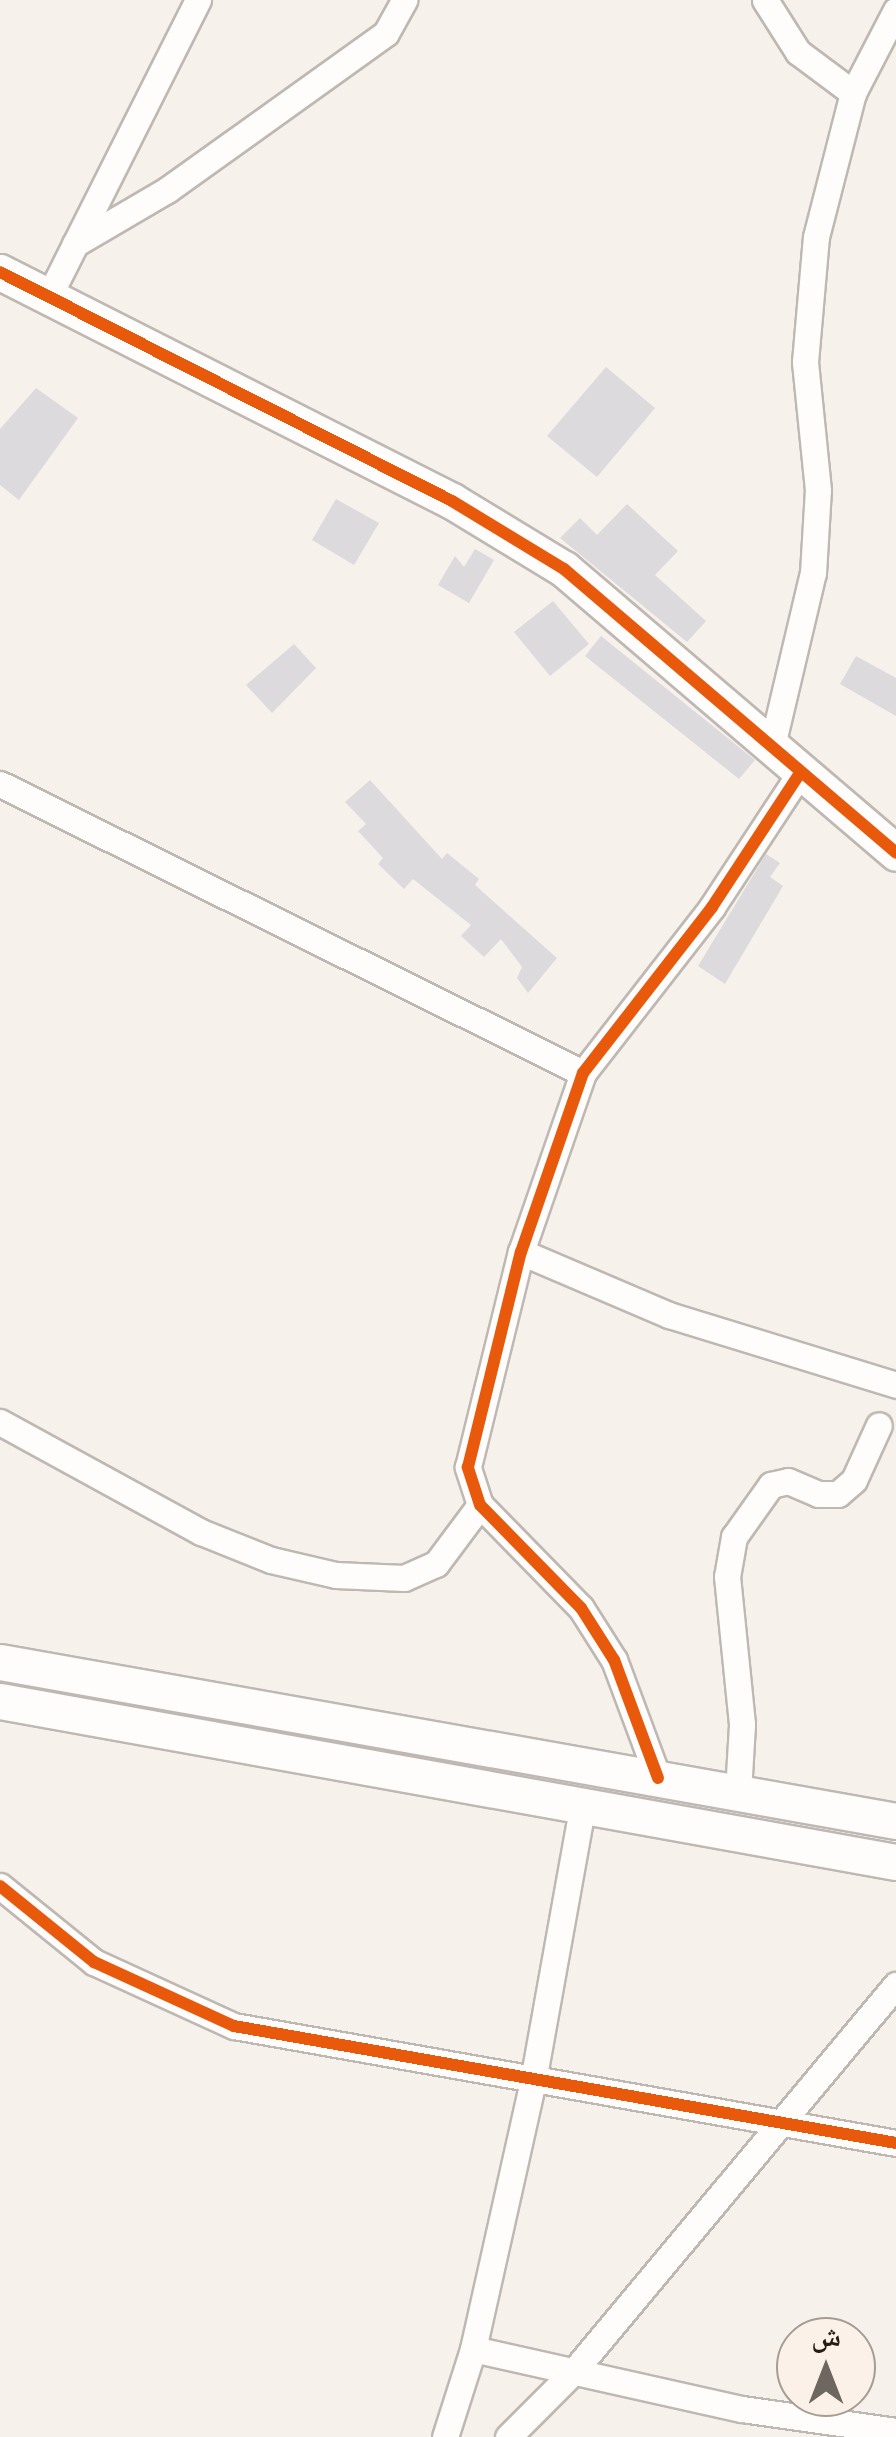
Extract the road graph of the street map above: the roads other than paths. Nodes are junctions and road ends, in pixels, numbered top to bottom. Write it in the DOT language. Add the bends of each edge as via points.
graph roads {
  1 [pos="198,0"];
  2 [pos="404,0"];
  3 [pos="765,0"];
  4 [pos="896,10"];
  5 [pos="853,94"];
  6 [pos="75,244"];
  7 [pos="0,272"];
  8 [pos="48,298"];
  9 [pos="771,750"];
  10 [pos="800,773"];
  11 [pos="0,784"];
  12 [pos="896,852"];
  13 [pos="583,1073"];
  14 [pos="521,1252"];
  15 [pos="896,1385"];
  16 [pos="0,1422"];
  17 [pos="879,1425"];
  18 [pos="480,1505"];
  19 [pos="0,1662"];
  20 [pos="0,1701"];
  21 [pos="658,1778"];
  22 [pos="738,1792"];
  23 [pos="583,1804"];
  24 [pos="896,1821"];
  25 [pos="896,1862"];
  26 [pos="0,1886"];
  27 [pos="896,1984"];
  28 [pos="533,2081"];
  29 [pos="784,2124"];
  30 [pos="896,2144"];
  31 [pos="474,2349"];
  32 [pos="574,2371"];
  33 [pos="896,2430"];
  34 [pos="854,2433"];
  35 [pos="445,2437"];
  36 [pos="508,2437"];
  1 -- 6 [label="street"];
  2 -- 6 [label="street" via="386,32 167,190"];
  3 -- 5 [label="street" via="798,52"];
  4 -- 5 [label="street"];
  5 -- 9 [label="street" via="816,237 808,298 805,362 818,490 813,573"];
  6 -- 8 [label="street"];
  7 -- 8 [label="main road"];
  8 -- 9 [label="main road" via="452,501 564,569"];
  9 -- 10 [label="main road"];
  10 -- 12 [label="main road"];
  10 -- 13 [label="street" via="661,977"];
  11 -- 13 [label="street"];
  13 -- 14 [label="street"];
  14 -- 15 [label="street" via="669,1315"];
  14 -- 18 [label="street" via="468,1467"];
  16 -- 18 [label="street" via="201,1532 270,1560 336,1575 404,1578 436,1564"];
  17 -- 22 [label="street" via="854,1480 838,1494 818,1494 788,1481 771,1484 734,1537 727,1577 742,1724"];
  18 -- 21 [label="street" via="581,1608 614,1660"];
  19 -- 21 [label="main road"];
  20 -- 23 [label="main road"];
  21 -- 22 [label="main road"];
  22 -- 24 [label="main road"];
  23 -- 25 [label="main road"];
  23 -- 28 [label="street"];
  26 -- 28 [label="street" via="94,1962 234,2026"];
  27 -- 29 [label="street"];
  28 -- 29 [label="street"];
  28 -- 31 [label="street"];
  29 -- 30 [label="street"];
  29 -- 32 [label="street"];
  31 -- 32 [label="street"];
  31 -- 35 [label="street"];
  32 -- 34 [label="street"];
  32 -- 36 [label="street"];
  33 -- 34 [label="street"];
}
